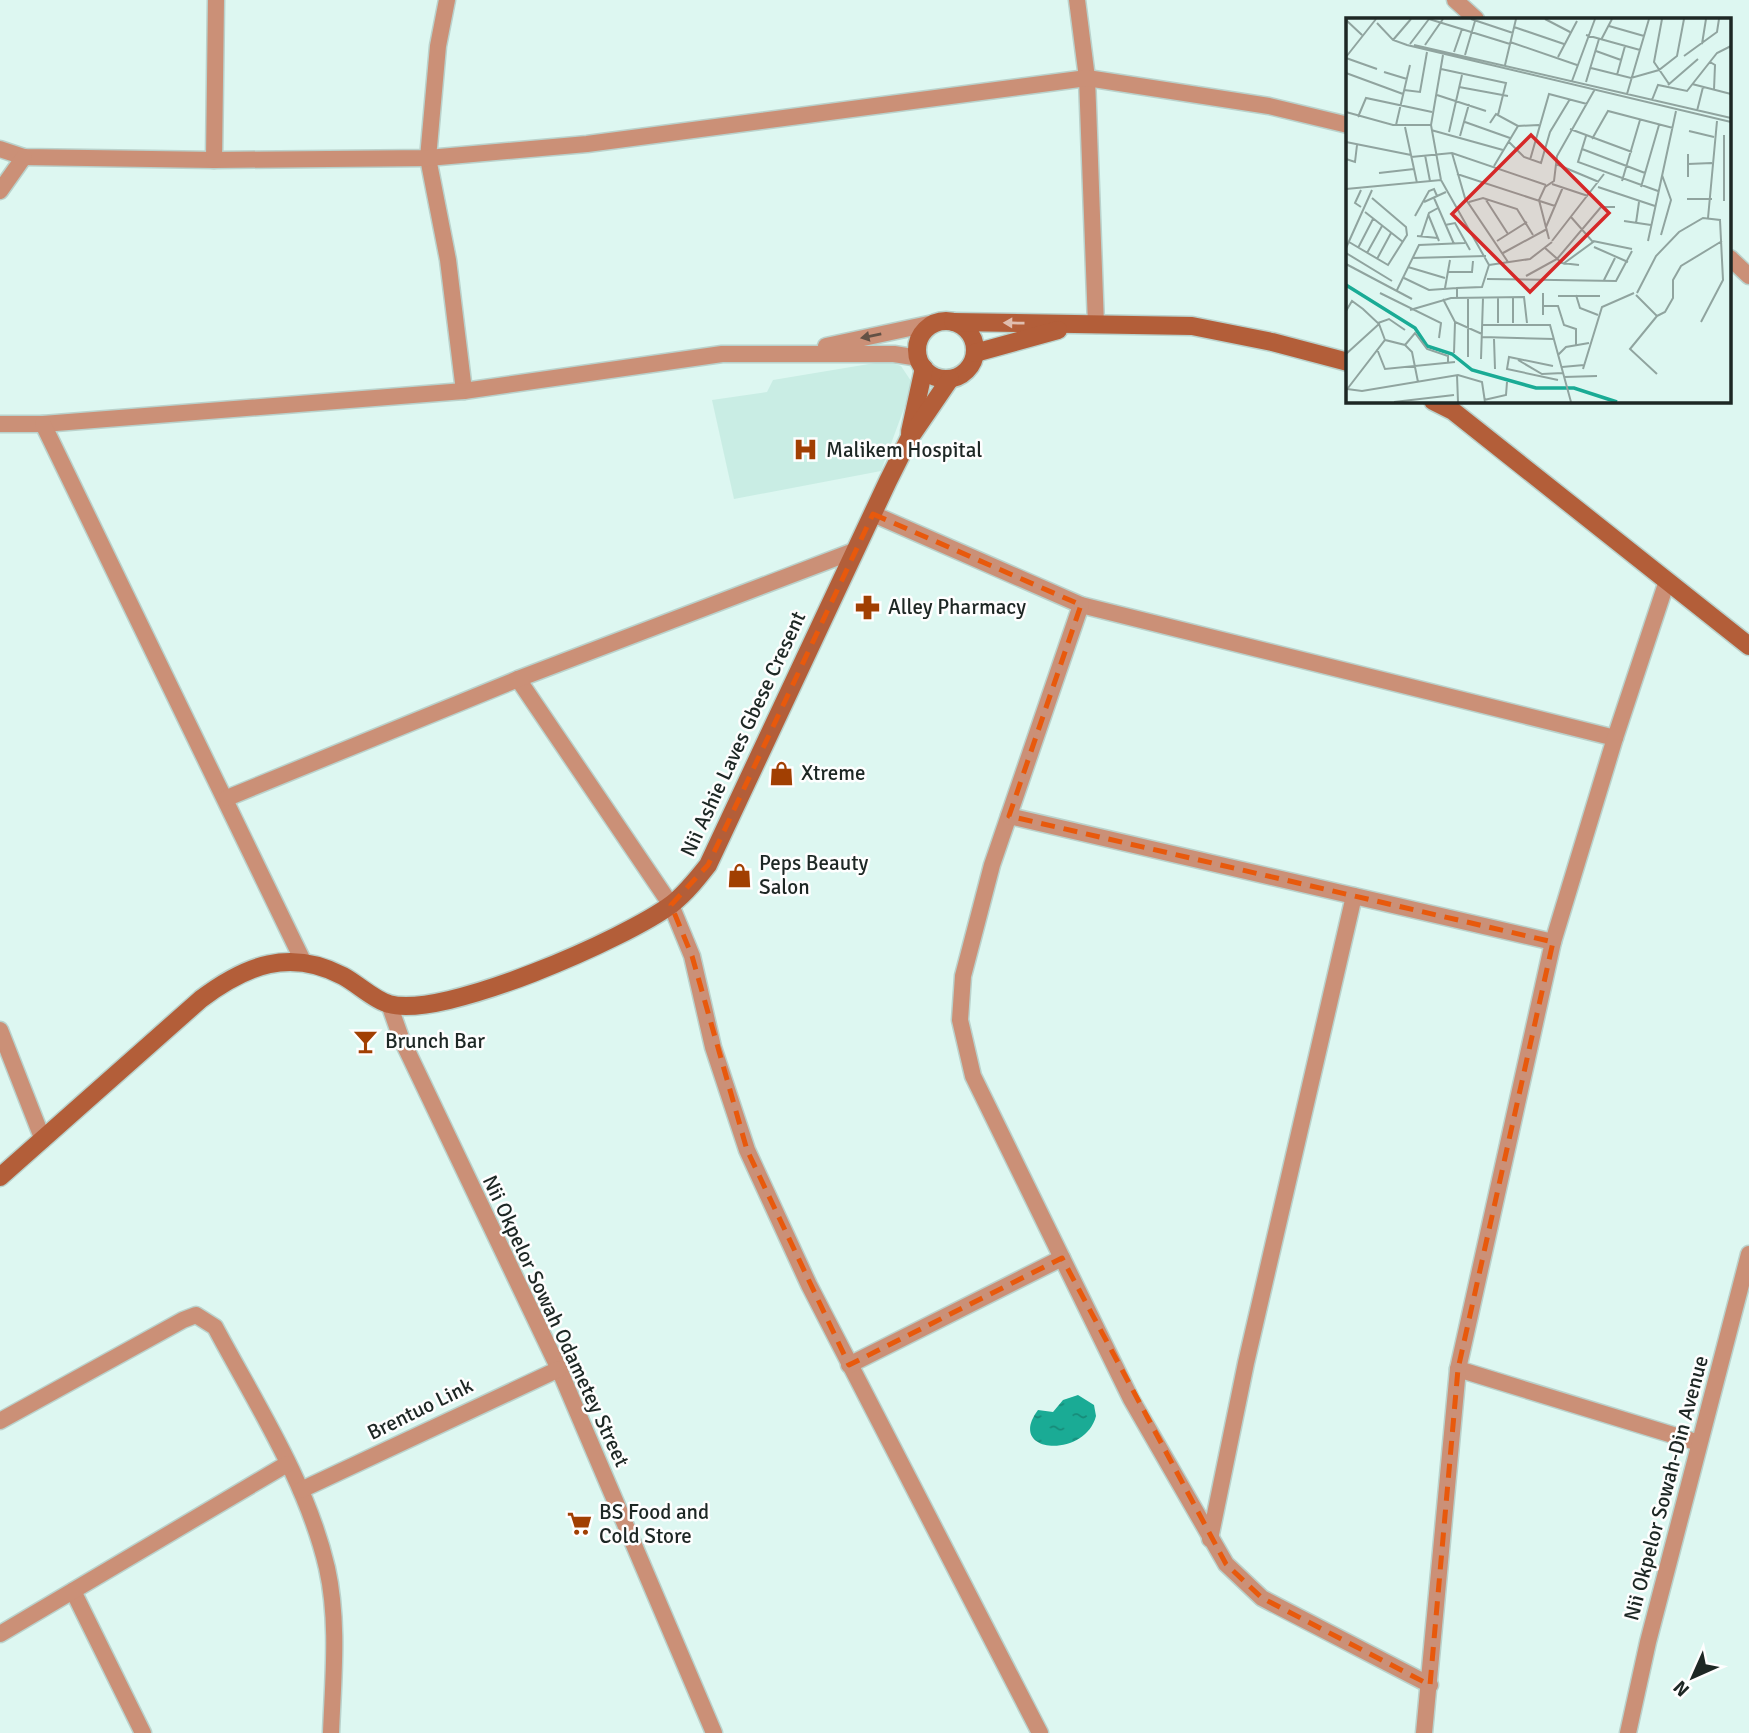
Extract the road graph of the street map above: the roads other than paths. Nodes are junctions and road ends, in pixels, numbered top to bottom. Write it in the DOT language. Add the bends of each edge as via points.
graph roads {
  1 [pos="216,0"];
  2 [pos="447,0"];
  3 [pos="1077,0"];
  4 [pos="1455,0"];
  5 [pos="1475,18"];
  6 [pos="1087,78"];
  7 [pos="1346,125"];
  8 [pos="0,149"];
  9 [pos="24,157"];
  10 [pos="428,158"];
  11 [pos="214,160"];
  12 [pos="0,191"];
  13 [pos="1732,260"];
  14 [pos="1749,276"];
  15 [pos="945,322"];
  16 [pos="1075,325"];
  17 [pos="1097,325"];
  18 [pos="800,352"];
  19 [pos="975,353"];
  20 [pos="1346,361"];
  21 [pos="921,363"];
  22 [pos="950,379"];
  23 [pos="464,391"];
  24 [pos="1438,402"];
  25 [pos="1458,406"];
  26 [pos="0,424"];
  27 [pos="43,424"];
  28 [pos="909,439"];
  29 [pos="873,514"];
  30 [pos="854,551"];
  31 [pos="1667,581"];
  32 [pos="1081,605"];
  33 [pos="1749,646"];
  34 [pos="518,678"];
  35 [pos="1615,738"];
  36 [pos="227,798"];
  37 [pos="1009,816"];
  38 [pos="1354,896"];
  39 [pos="671,905"];
  40 [pos="1553,942"];
  41 [pos="303,961"];
  42 [pos="389,1004"];
  43 [pos="0,1030"];
  44 [pos="43,1140"];
  45 [pos="0,1177"];
  46 [pos="1749,1254"];
  47 [pos="1062,1258"];
  48 [pos="849,1365"];
  49 [pos="559,1369"];
  50 [pos="1458,1369"];
  51 [pos="0,1421"];
  52 [pos="1699,1443"];
  53 [pos="287,1464"];
  54 [pos="301,1490"];
  55 [pos="1210,1539"];
  56 [pos="73,1591"];
  57 [pos="0,1634"];
  58 [pos="1430,1685"];
  59 [pos="143,1733"];
  60 [pos="331,1733"];
  61 [pos="714,1733"];
  62 [pos="1040,1733"];
  63 [pos="1424,1733"];
  64 [pos="1628,1733"];
  1 -- 11 [label="street"];
  2 -- 10 [label="street"];
  3 -- 6 [label="street"];
  4 -- 5 [label="street"];
  6 -- 7 [label="street" via="1269,106"];
  6 -- 10 [label="street" via="600,142"];
  6 -- 17 [label="street"];
  8 -- 9 [label="street"];
  9 -- 11 [label="street"];
  9 -- 12 [label="street"];
  10 -- 11 [label="street"];
  10 -- 23 [label="street" via="448,260"];
  13 -- 14 [label="street"];
  16 -- 15 [label="street, one-way"];
  15 -- 18 [label="street, one-way"];
  15 -- 19 [label="street" via="972,337"];
  15 -- 21 [label="street" via="925,330 918,344"];
  16 -- 17 [label="street"];
  16 -- 19 [label="street"];
  17 -- 20 [label="street" via="1192,326"];
  18 -- 21 [label="street" via="894,354"];
  18 -- 23 [label="street" via="722,354"];
  19 -- 22 [label="street" via="967,370"];
  21 -- 22 [label="street" via="936,377"];
  21 -- 28 [label="street, Nii Ashie Laves Gbese Cresent"];
  22 -- 28 [label="street, Nii Ashie Laves Gbese Cresent"];
  23 -- 27 [label="street"];
  24 -- 25 [label="street"];
  25 -- 31 [label="street"];
  26 -- 27 [label="street"];
  27 -- 36 [label="street"];
  28 -- 29 [label="street, Nii Ashie Laves Gbese Cresent"];
  29 -- 30 [label="street, Nii Ashie Laves Gbese Cresent"];
  29 -- 32 [label="street"];
  30 -- 34 [label="street"];
  30 -- 39 [label="street, Nii Ashie Laves Gbese Cresent" via="713,856"];
  31 -- 33 [label="street"];
  31 -- 35 [label="street"];
  32 -- 35 [label="street"];
  32 -- 37 [label="street"];
  34 -- 36 [label="street"];
  34 -- 39 [label="street"];
  35 -- 40 [label="street"];
  36 -- 41 [label="street"];
  37 -- 38 [label="street"];
  37 -- 47 [label="street" via="963,975 960,1020 973,1076"];
  38 -- 40 [label="street"];
  38 -- 55 [label="street"];
  39 -- 42 [label="street, Nii Ashie Laves Gbese Cresent" via="588,948 479,994 429,1004"];
  39 -- 48 [label="street" via="692,956 713,1047 747,1150"];
  40 -- 50 [label="street"];
  41 -- 42 [label="street" via="342,975"];
  41 -- 44 [label="street" via="259,967 219,986 154,1038"];
  42 -- 49 [label="street, Nii Okpelor Sowah Odametey Street"];
  43 -- 44 [label="street"];
  44 -- 45 [label="street"];
  46 -- 52 [label="street, Nii Okpelor Sowah-Din Avenue"];
  47 -- 48 [label="street"];
  47 -- 55 [label="street" via="1131,1399"];
  48 -- 62 [label="street"];
  49 -- 54 [label="street, Brentuo Link"];
  49 -- 61 [label="street, Nii Okpelor Sowah Odametey Street"];
  50 -- 52 [label="street"];
  50 -- 58 [label="street"];
  51 -- 53 [label="street" via="196,1315 215,1327"];
  52 -- 64 [label="street, Nii Okpelor Sowah-Din Avenue"];
  53 -- 54 [label="street"];
  53 -- 56 [label="street"];
  54 -- 60 [label="street" via="327,1569 335,1647"];
  55 -- 58 [label="street" via="1226,1564 1262,1598"];
  56 -- 57 [label="street"];
  56 -- 59 [label="street"];
  58 -- 63 [label="street"];
}
